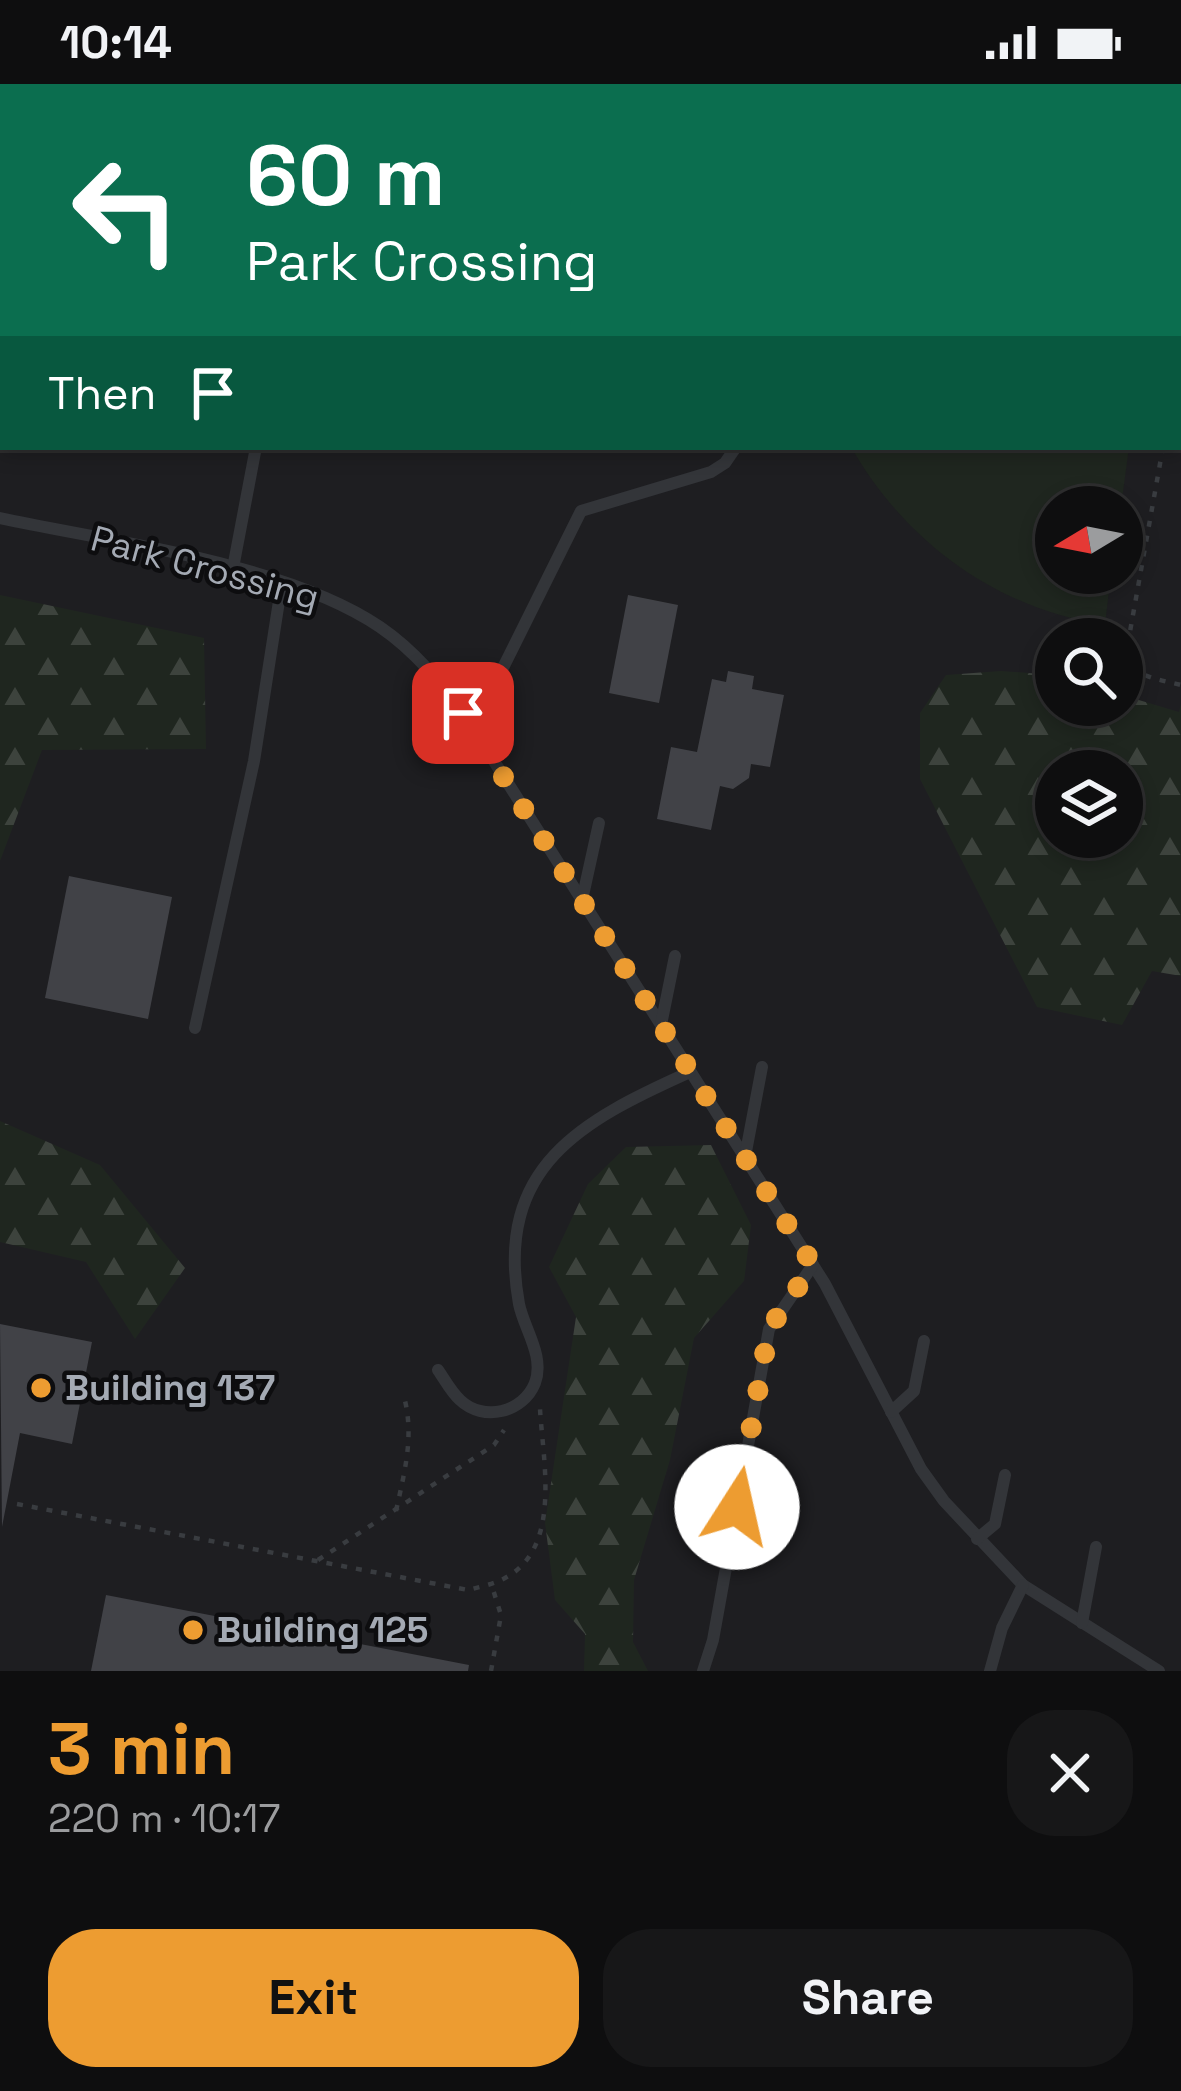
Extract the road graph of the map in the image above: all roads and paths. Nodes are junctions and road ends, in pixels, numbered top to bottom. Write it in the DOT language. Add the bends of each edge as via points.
graph roads {
  1 [pos="255,450"];
  2 [pos="734,450"];
  3 [pos="1162,450"];
  4 [pos="0,518"];
  5 [pos="233,568"];
  6 [pos="282,582"];
  7 [pos="1181,685"];
  8 [pos="473,728"];
  9 [pos="598,823"];
  10 [pos="582,900"];
  11 [pos="675,956"];
  12 [pos="661,1026"];
  13 [pos="195,1028"];
  14 [pos="762,1067"];
  15 [pos="690,1072"];
  16 [pos="745,1158"];
  17 [pos="813,1265"];
  18 [pos="924,1341"];
  19 [pos="438,1370"];
  20 [pos="403,1393"];
  21 [pos="540,1409"];
  22 [pos="891,1412"];
  23 [pos="504,1430"];
  24 [pos="1005,1475"];
  25 [pos="17,1504"];
  26 [pos="396,1511"];
  27 [pos="977,1539"];
  28 [pos="1096,1547"];
  29 [pos="316,1562"];
  30 [pos="491,1583"];
  31 [pos="1022,1585"];
  32 [pos="1082,1623"];
  33 [pos="493,1669"];
  34 [pos="703,1671"];
  35 [pos="990,1671"];
  36 [pos="1159,1671"];
  1 -- 5 [label="lane"];
  2 -- 8 [label="lane" via="711,472 581,511"];
  3 -- 7 [label="path" via="1127,659 1139,674"];
  4 -- 5 [label="lane, Park Crossing"];
  5 -- 6 [label="lane, Park Crossing"];
  6 -- 8 [label="lane, Park Crossing" via="379,626 438,680"];
  6 -- 13 [label="lane" via="254,761"];
  8 -- 10 [label="lane, Park Crossing"];
  9 -- 10 [label="lane"];
  10 -- 12 [label="lane, Park Crossing"];
  11 -- 12 [label="lane"];
  12 -- 15 [label="lane, Park Crossing"];
  14 -- 16 [label="lane"];
  15 -- 16 [label="lane, Park Crossing"];
  15 -- 19 [label="lane" via="614,1106 542,1165 520,1223 514,1274 537,1357 536,1382 520,1405 476,1411"];
  16 -- 17 [label="lane, Park Crossing"];
  17 -- 22 [label="lane, Park Crossing"];
  17 -- 34 [label="lane" via="769,1329"];
  18 -- 22 [label="lane" via="914,1391"];
  20 -- 26 [label="path" via="410,1445"];
  21 -- 30 [label="path" via="545,1497 538,1546"];
  22 -- 27 [label="lane, Park Crossing" via="921,1469"];
  23 -- 26 [label="path"];
  24 -- 27 [label="lane" via="995,1524"];
  25 -- 29 [label="path"];
  26 -- 29 [label="path"];
  27 -- 31 [label="lane, Park Crossing"];
  28 -- 32 [label="lane"];
  29 -- 30 [label="path" via="468,1591"];
  30 -- 33 [label="path" via="501,1616"];
  31 -- 32 [label="lane, Park Crossing"];
  31 -- 35 [label="lane"];
  32 -- 36 [label="lane, Park Crossing"];
}
